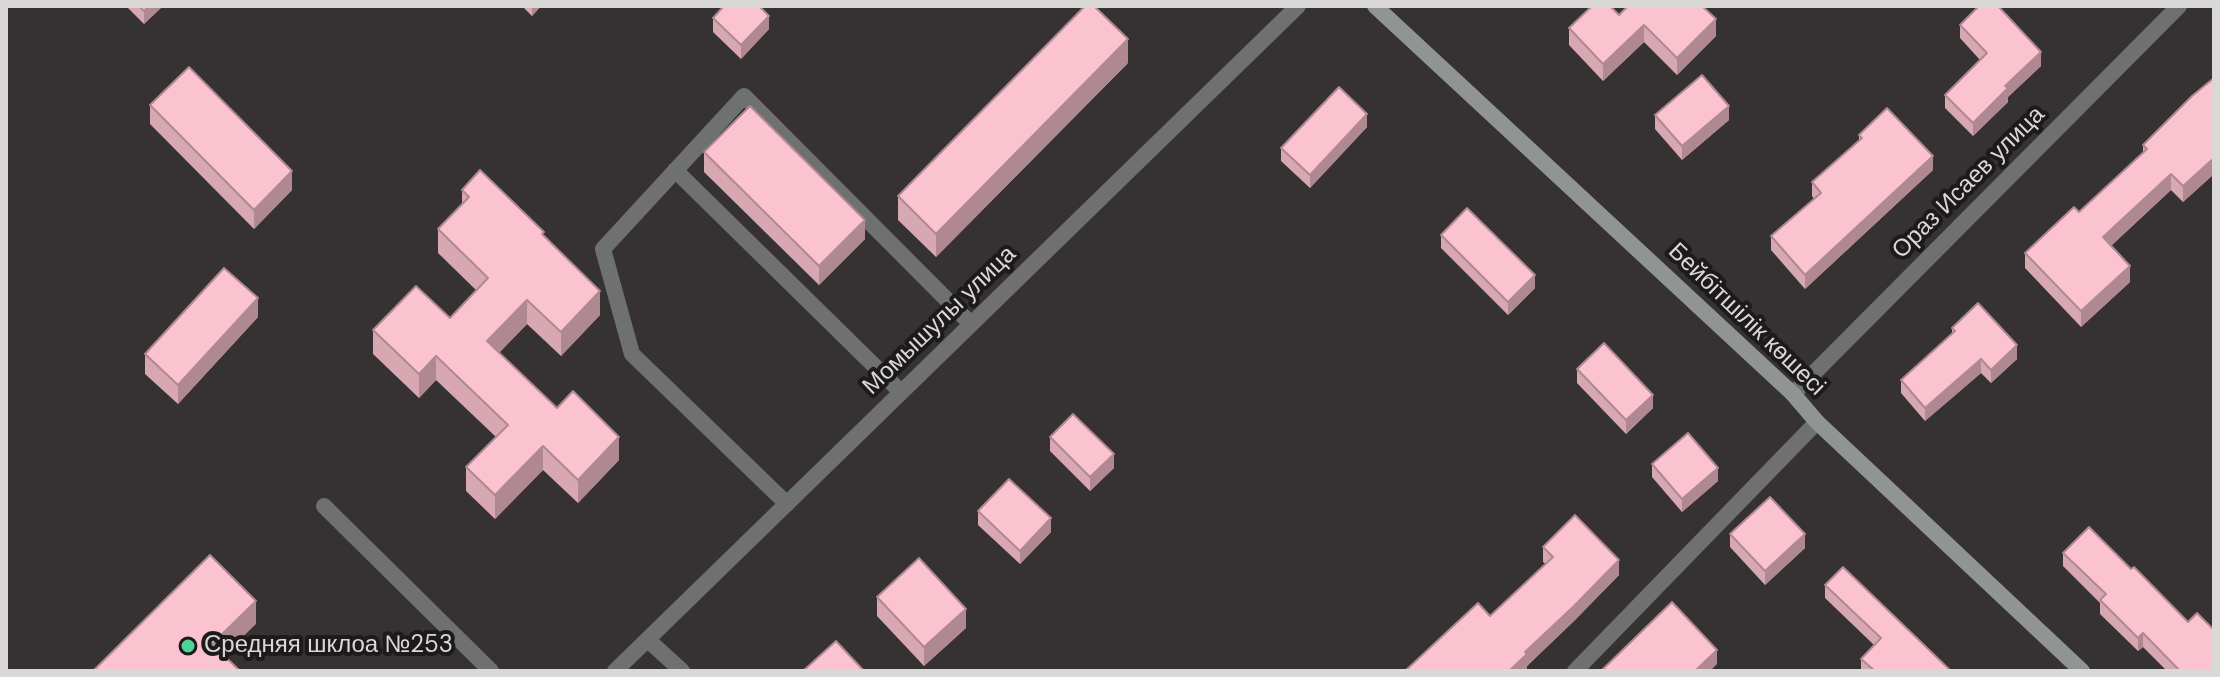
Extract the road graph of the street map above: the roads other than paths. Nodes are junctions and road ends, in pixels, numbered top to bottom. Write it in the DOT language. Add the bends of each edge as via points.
graph roads {
  1 [pos="1298,6"];
  2 [pos="1375,6"];
  3 [pos="2179,6"];
  4 [pos="675,170"];
  5 [pos="971,324"];
  6 [pos="901,392"];
  7 [pos="1793,394"];
  8 [pos="1817,422"];
  9 [pos="787,504"];
  10 [pos="324,506"];
  11 [pos="648,640"];
  12 [pos="491,671"];
  13 [pos="615,671"];
  14 [pos="682,671"];
  15 [pos="1575,671"];
  16 [pos="2082,671"];
  1 -- 5 [label="street, Момышулы улица"];
  2 -- 7 [label="street, Бейбітшілік көшесі"];
  3 -- 7 [label="street, Ораз Исаев улица"];
  4 -- 5 [label="street" via="744,96"];
  4 -- 6 [label="street"];
  4 -- 9 [label="street" via="603,249 632,354"];
  5 -- 6 [label="street, Момышулы улица"];
  6 -- 9 [label="street, Момышулы улица"];
  7 -- 8 [label="street, Бейбітшілік көшесі"];
  8 -- 15 [label="street"];
  8 -- 16 [label="street, Бейбітшілік көшесі"];
  9 -- 11 [label="street, Момышулы улица"];
  10 -- 12 [label="street"];
  11 -- 13 [label="street, Момышулы улица"];
  11 -- 14 [label="street"];
}
